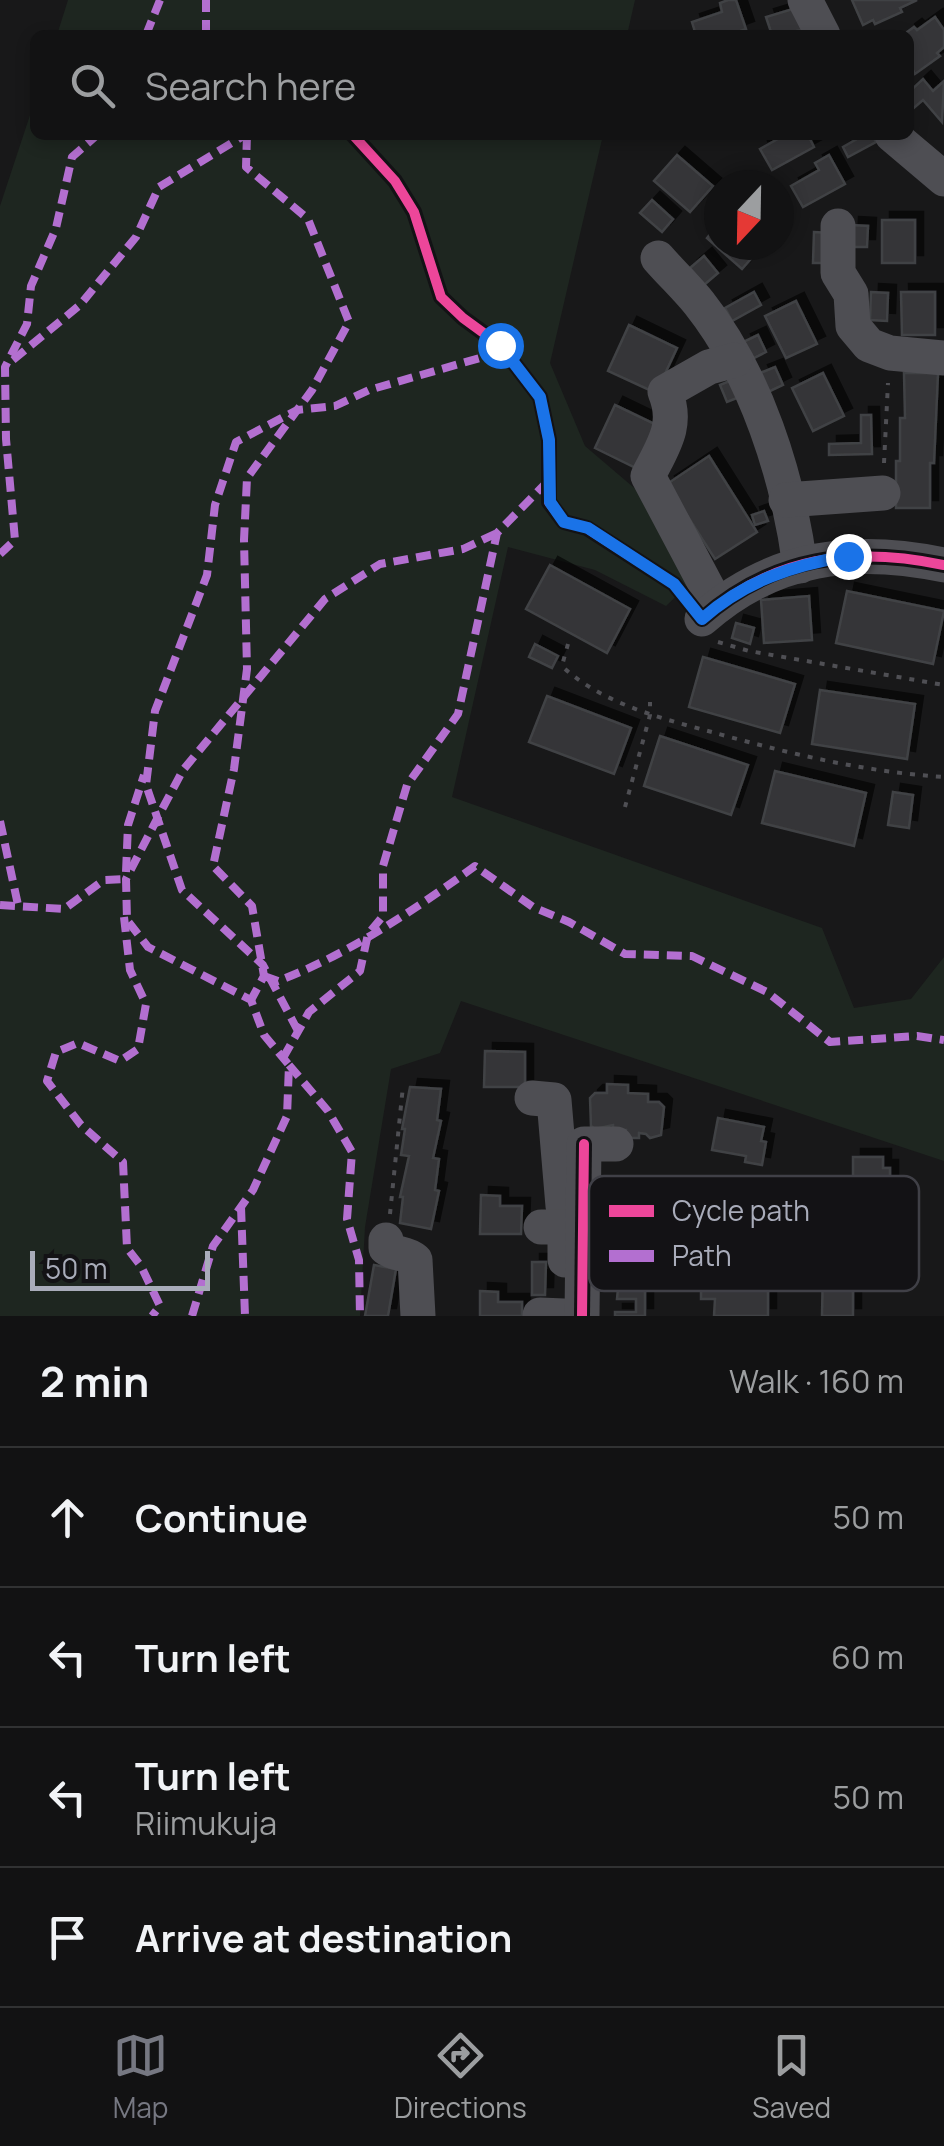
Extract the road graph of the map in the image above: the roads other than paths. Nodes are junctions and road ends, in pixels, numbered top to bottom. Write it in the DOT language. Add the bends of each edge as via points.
graph roads {
  1 [pos="805,0"];
  2 [pos="820,30"];
  3 [pos="898,140"];
  4 [pos="944,179"];
  5 [pos="838,226"];
  6 [pos="658,258"];
  7 [pos="944,358"];
  8 [pos="736,360"];
  9 [pos="883,493"];
  10 [pos="786,500"];
  11 [pos="944,564"];
  12 [pos="800,566"];
  13 [pos="532,1098"];
  14 [pos="600,1144"];
  15 [pos="597,1176"];
  16 [pos="388,1230"];
  17 [pos="589,1249"];
  18 [pos="540,1315"];
  19 [pos="418,1316"];
  20 [pos="564,1316"];
  21 [pos="582,1316"];
  1 -- 2 [label="street"];
  3 -- 4 [label="street"];
  5 -- 7 [label="street" via="838,273 851,294 852,326 869,345 890,353"];
  6 -- 8 [label="street" via="700,304"];
  8 -- 10 [label="street"];
  8 -- 12 [label="street" via="665,392 673,419 648,476 710,612 750,583"];
  9 -- 10 [label="street"];
  10 -- 12 [label="street"];
  11 -- 12 [label="street" via="882,554"];
  13 -- 20 [label="street" via="554,1100 553,1227"];
  14 -- 15 [label="street"];
  16 -- 19 [label="street" via="386,1248 415,1260"];
  17 -- 21 [label="street"];
  18 -- 20 [label="street"];
}
